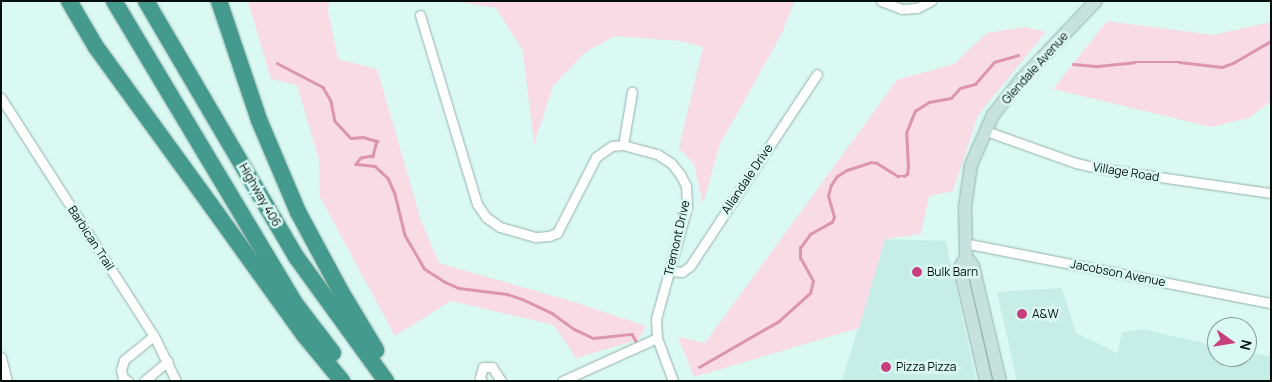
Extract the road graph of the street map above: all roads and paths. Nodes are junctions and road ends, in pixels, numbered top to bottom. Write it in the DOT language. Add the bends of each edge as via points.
graph roads {
  1 [pos="69,1"];
  2 [pos="114,1"];
  3 [pos="146,1"];
  4 [pos="219,1"];
  5 [pos="881,1"];
  6 [pos="931,1"];
  7 [pos="1096,1"];
  8 [pos="420,15"];
  9 [pos="817,74"];
  10 [pos="632,92"];
  11 [pos="1,98"];
  12 [pos="986,131"];
  13 [pos="623,145"];
  14 [pos="1271,193"];
  15 [pos="964,243"];
  16 [pos="966,257"];
  17 [pos="670,271"];
  18 [pos="1271,303"];
  19 [pos="154,336"];
  20 [pos="657,338"];
  21 [pos="1,357"];
  22 [pos="168,362"];
  23 [pos="7,381"];
  24 [pos="128,381"];
  25 [pos="144,381"];
  26 [pos="176,381"];
  27 [pos="342,381"];
  28 [pos="354,381"];
  29 [pos="386,381"];
  30 [pos="397,381"];
  31 [pos="482,381"];
  32 [pos="501,381"];
  33 [pos="562,381"];
  34 [pos="673,381"];
  35 [pos="986,381"];
  36 [pos="1000,381"];
  1 -- 27 [label="highway" via="96,47 304,335"];
  2 -- 28 [label="highway, Highway 406" via="294,302"];
  3 -- 29 [label="highway, Highway 406" via="297,258"];
  4 -- 30 [label="highway" via="259,120 298,212 340,292"];
  5 -- 6 [label="street" via="902,9 917,8"];
  7 -- 12 [label="main road, Glendale Avenue" via="1020,81 993,115"];
  8 -- 13 [label="street" via="477,204 486,217 500,227 536,237 557,233 596,156 612,146"];
  9 -- 17 [label="street, Allandale Drive" via="690,266 682,272"];
  10 -- 13 [label="street"];
  11 -- 19 [label="street, Barbican Trail"];
  12 -- 14 [label="street, Village Road" via="1097,168"];
  12 -- 15 [label="main road, Glendale Avenue" via="971,164"];
  13 -- 17 [label="street, Tremont Drive" via="657,154 671,163 686,186 687,207"];
  15 -- 16 [label="main road, Glendale Avenue"];
  15 -- 18 [label="street, Jacobson Avenue"];
  16 -- 35 [label="main road, Glendale Avenue" via="960,268"];
  16 -- 36 [label="main road, Glendale Avenue" via="973,266"];
  17 -- 20 [label="street, Tremont Drive" via="656,319"];
  19 -- 22 [label="street, Barbican Trail"];
  19 -- 24 [label="street" via="124,360 120,370"];
  20 -- 33 [label="street"];
  20 -- 34 [label="street, Tremont Drive"];
  21 -- 23 [label="street"];
  22 -- 25 [label="street"];
  22 -- 26 [label="street, Barbican Trail"];
  31 -- 32 [label="street" via="483,367 492,367"];
}
